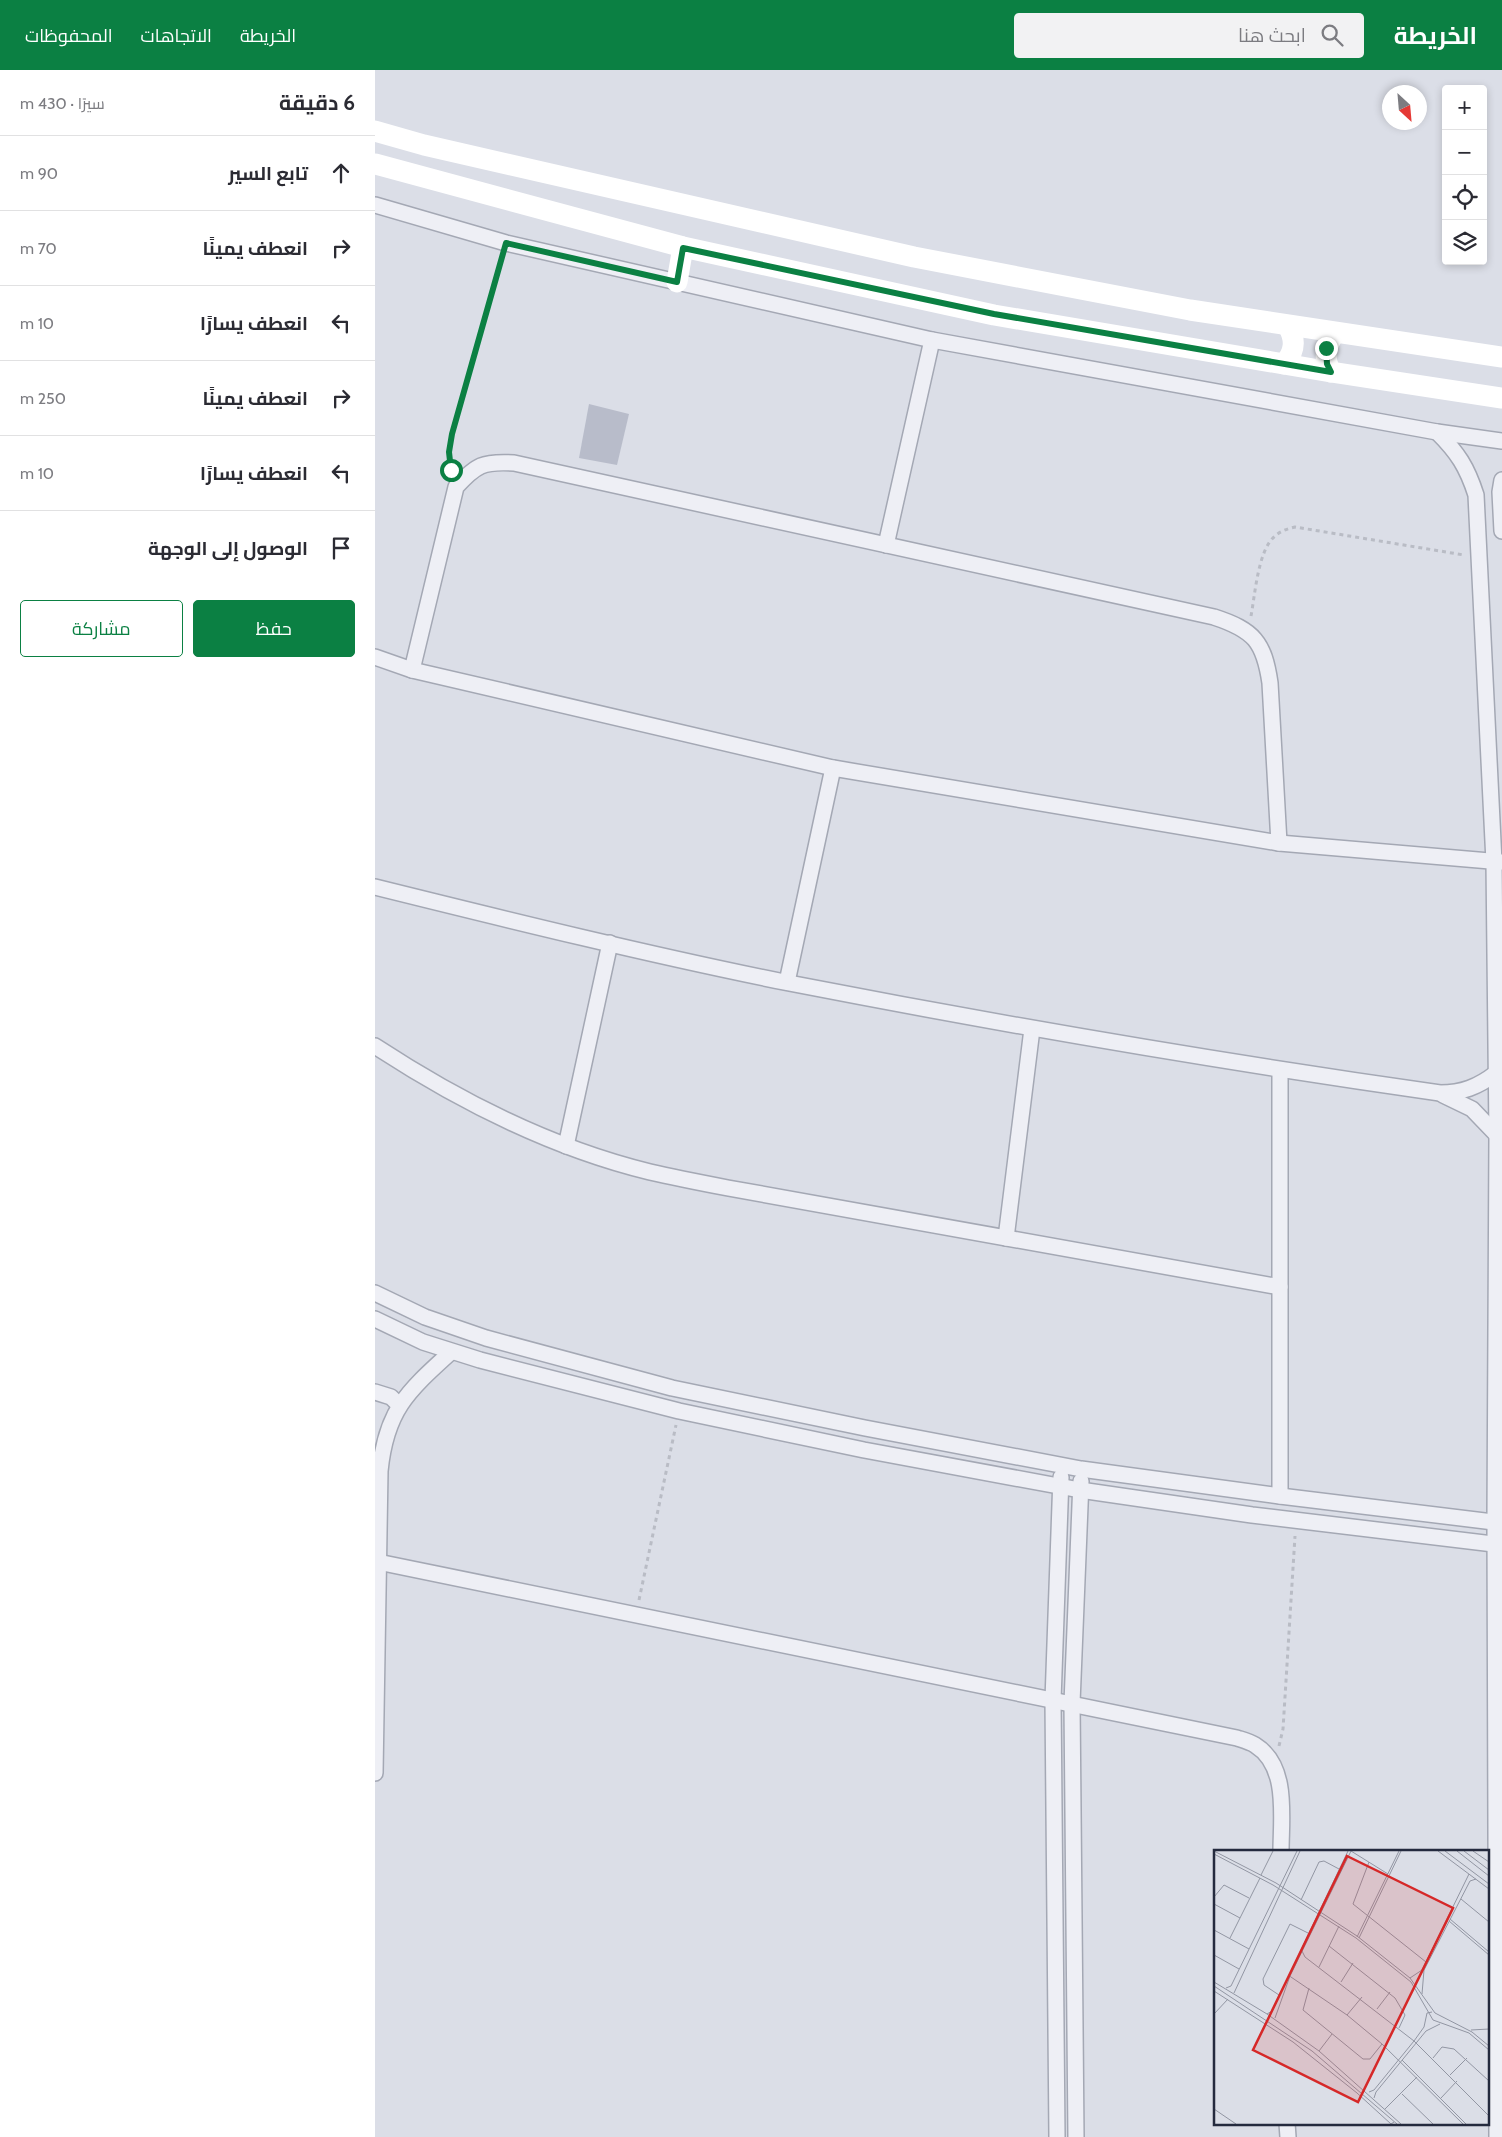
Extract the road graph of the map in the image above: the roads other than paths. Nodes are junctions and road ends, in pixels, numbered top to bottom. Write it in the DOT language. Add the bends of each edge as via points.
graph roads {
  1 [pos="375,131"];
  2 [pos="375,164"];
  3 [pos="375,205"];
  4 [pos="683,248"];
  5 [pos="677,282"];
  6 [pos="1288,326"];
  7 [pos="1335,333"];
  8 [pos="932,340"];
  9 [pos="1502,357"];
  10 [pos="1284,364"];
  11 [pos="1331,372"];
  12 [pos="1502,398"];
  13 [pos="1437,432"];
  14 [pos="1502,441"];
  15 [pos="1502,480"];
  16 [pos="1502,531"];
  17 [pos="886,545"];
  18 [pos="375,657"];
  19 [pos="412,670"];
  20 [pos="833,768"];
  21 [pos="1279,843"];
  22 [pos="1498,862"];
  23 [pos="375,887"];
  24 [pos="610,944"];
  25 [pos="787,982"];
  26 [pos="1032,1029"];
  27 [pos="375,1046"];
  28 [pos="1280,1070"];
  29 [pos="1497,1073"];
  30 [pos="1440,1093"];
  31 [pos="1497,1134"];
  32 [pos="566,1146"];
  33 [pos="1006,1238"];
  34 [pos="1280,1287"];
  35 [pos="375,1293"];
  36 [pos="375,1320"];
  37 [pos="451,1352"];
  38 [pos="375,1392"];
  39 [pos="399,1405"];
  40 [pos="1062,1465"];
  41 [pos="1081,1468"];
  42 [pos="1061,1487"];
  43 [pos="1080,1490"];
  44 [pos="1280,1496"];
  45 [pos="1498,1523"];
  46 [pos="1498,1544"];
  47 [pos="378,1562"];
  48 [pos="1053,1700"];
  49 [pos="1073,1703"];
  50 [pos="375,1773"];
  51 [pos="1281,1850"];
  52 [pos="1287,2124"];
  53 [pos="1057,2137"];
  54 [pos="1076,2137"];
  55 [pos="1288,2137"];
  56 [pos="1497,2137"];
  1 -- 6 [label="street" via="914,257"];
  2 -- 4 [label="street"];
  3 -- 5 [label="street" via="506,243"];
  4 -- 5 [label="street"];
  4 -- 10 [label="street" via="994,314"];
  5 -- 8 [label="street"];
  6 -- 7 [label="street"];
  6 -- 10 [label="street" via="1294,341 1290,358"];
  7 -- 9 [label="street"];
  7 -- 11 [label="street" via="1326,348"];
  8 -- 13 [label="street"];
  8 -- 17 [label="street"];
  10 -- 11 [label="street"];
  11 -- 12 [label="street"];
  13 -- 14 [label="street"];
  13 -- 22 [label="street" via="1455,450 1468,471 1476,495"];
  15 -- 16 [label="street"];
  17 -- 19 [label="street" via="513,463 491,462 470,471 456,487"];
  17 -- 21 [label="street" via="1214,617 1237,624 1248,632 1267,660"];
  18 -- 19 [label="street"];
  19 -- 20 [label="street"];
  20 -- 21 [label="street"];
  20 -- 25 [label="street"];
  21 -- 22 [label="street"];
  22 -- 29 [label="street"];
  23 -- 24 [label="street"];
  24 -- 25 [label="street"];
  24 -- 32 [label="street"];
  25 -- 26 [label="street"];
  26 -- 28 [label="street"];
  26 -- 33 [label="street"];
  27 -- 32 [label="street" via="425,1079 497,1117"];
  28 -- 30 [label="street"];
  28 -- 34 [label="street"];
  29 -- 30 [label="street" via="1470,1089"];
  29 -- 31 [label="street"];
  30 -- 31 [label="street" via="1472,1109"];
  31 -- 45 [label="street"];
  32 -- 33 [label="street" via="649,1172"];
  33 -- 34 [label="street"];
  34 -- 44 [label="street"];
  35 -- 40 [label="street" via="455,1329 672,1388"];
  36 -- 37 [label="street"];
  37 -- 39 [label="street" via="413,1387"];
  37 -- 42 [label="street" via="679,1411"];
  38 -- 39 [label="street" via="391,1397"];
  39 -- 47 [label="street" via="382,1448"];
  40 -- 41 [label="street"];
  40 -- 42 [label="street"];
  41 -- 43 [label="street"];
  41 -- 44 [label="street"];
  42 -- 43 [label="street"];
  42 -- 48 [label="street"];
  43 -- 46 [label="street"];
  43 -- 49 [label="street"];
  44 -- 45 [label="street"];
  45 -- 46 [label="street"];
  46 -- 56 [label="street"];
  47 -- 48 [label="street"];
  47 -- 50 [label="street"];
  48 -- 49 [label="street"];
  48 -- 53 [label="street"];
  49 -- 51 [label="street" via="1237,1738 1255,1745 1270,1758 1279,1776"];
  49 -- 54 [label="street"];
  52 -- 55 [label="street"];
}
